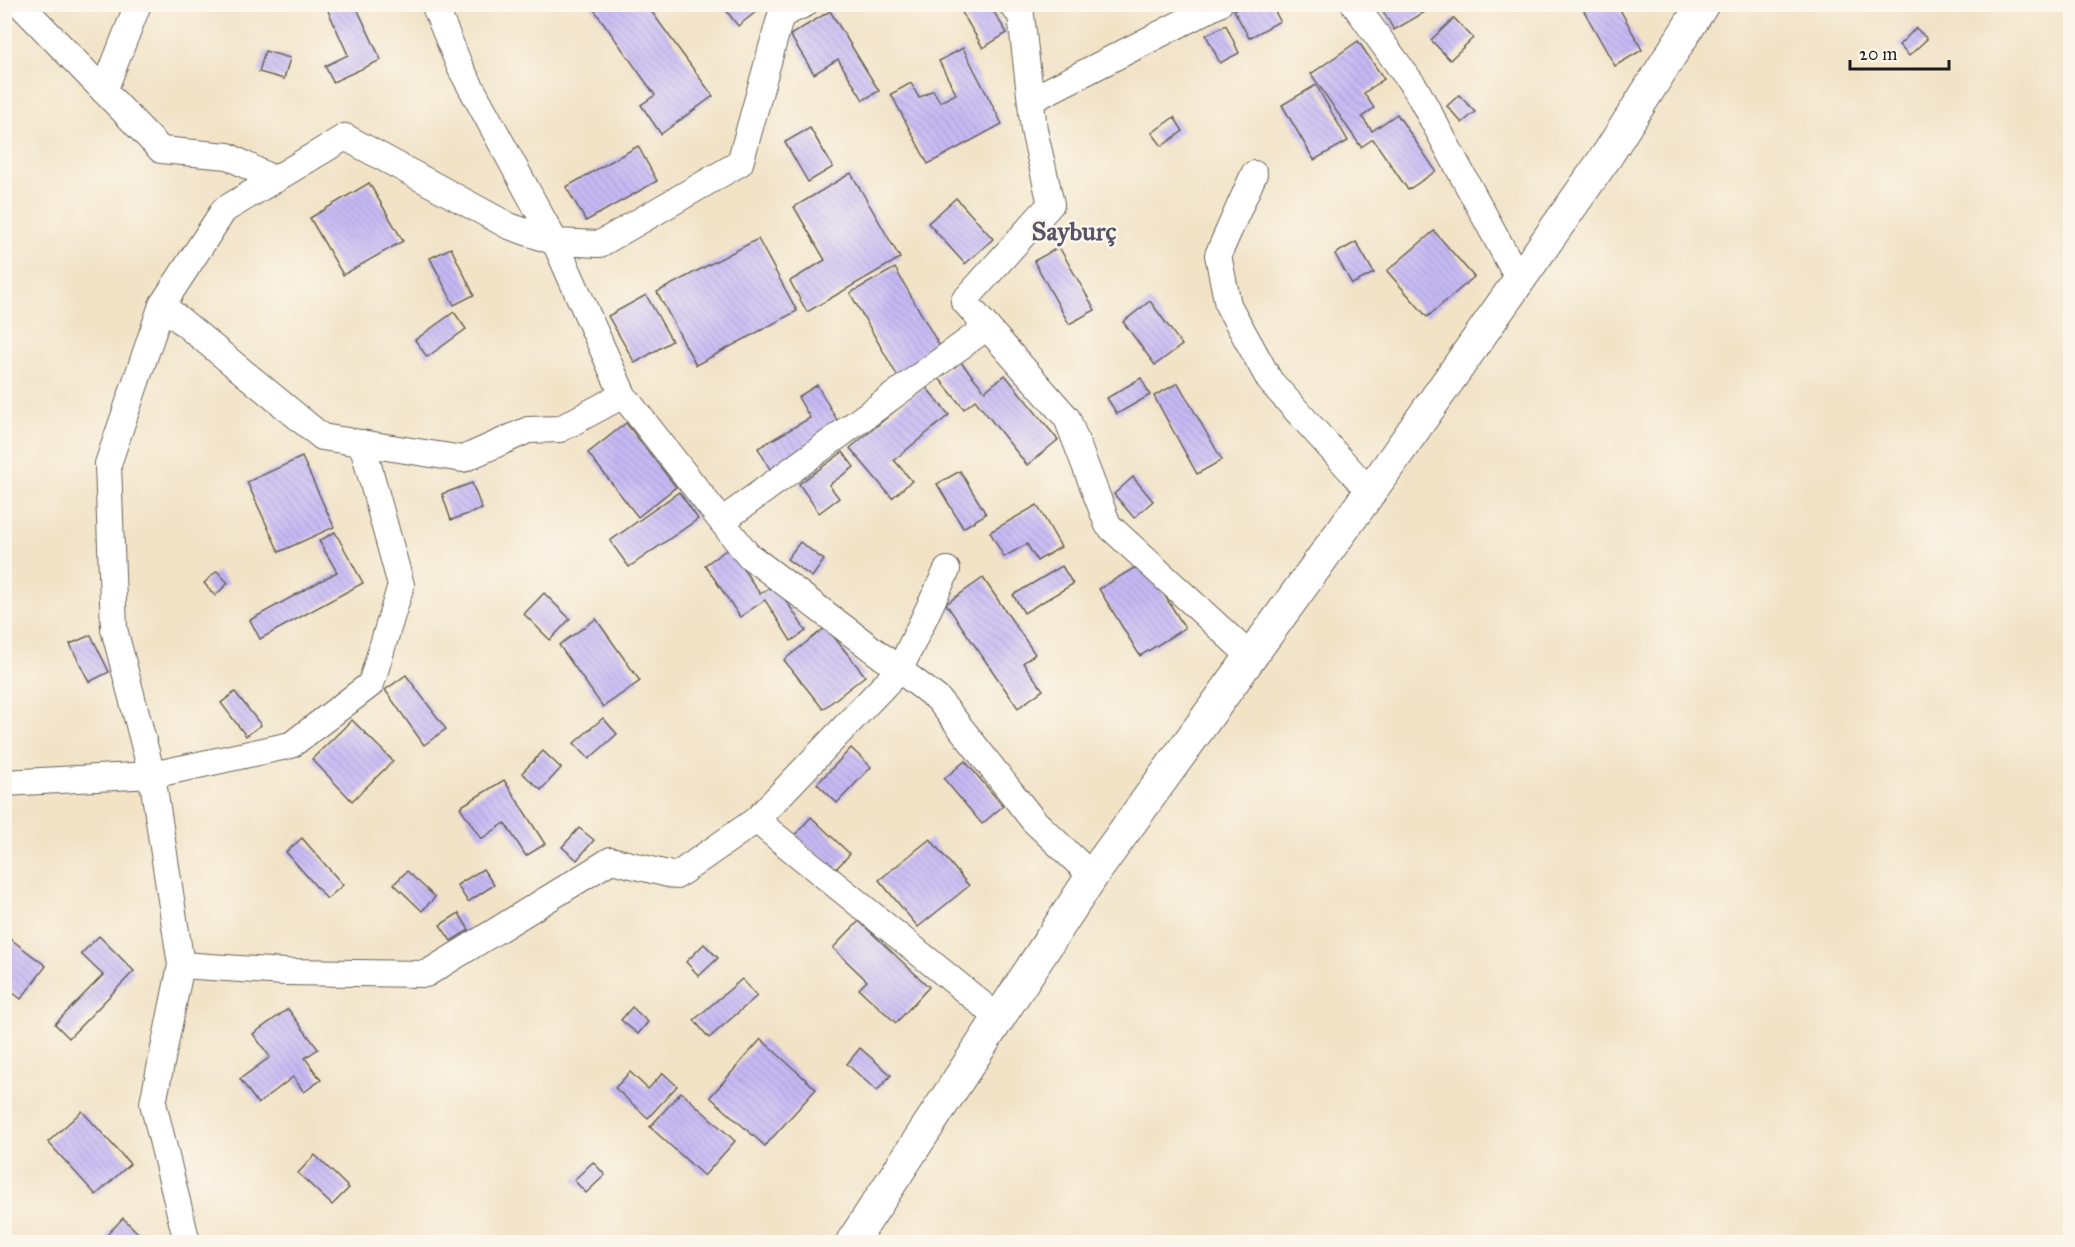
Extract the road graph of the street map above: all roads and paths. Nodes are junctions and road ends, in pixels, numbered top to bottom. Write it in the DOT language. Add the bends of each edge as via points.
graph roads {
  1 [pos="20,4"];
  2 [pos="138,4"];
  3 [pos="434,4"];
  4 [pos="805,4"];
  5 [pos="1011,4"];
  6 [pos="1219,4"];
  7 [pos="1354,4"];
  8 [pos="1703,4"];
  9 [pos="104,91"];
  10 [pos="1031,100"];
  11 [pos="1254,174"];
  12 [pos="275,180"];
  13 [pos="555,242"];
  14 [pos="1519,280"];
  15 [pos="162,304"];
  16 [pos="987,327"];
  17 [pos="623,395"];
  18 [pos="362,443"];
  19 [pos="1370,492"];
  20 [pos="722,521"];
  21 [pos="947,570"];
  22 [pos="1250,656"];
  23 [pos="900,669"];
  24 [pos="152,775"];
  25 [pos="4,783"];
  26 [pos="756,820"];
  27 [pos="1092,876"];
  28 [pos="181,965"];
  29 [pos="999,1018"];
  30 [pos="187,1242"];
  31 [pos="852,1242"];
  1 -- 9 [label="street"];
  2 -- 9 [label="street"];
  3 -- 13 [label="street" via="460,68"];
  4 -- 13 [label="street" via="781,15 740,163 600,244"];
  5 -- 10 [label="street" via="1021,15"];
  6 -- 10 [label="street"];
  7 -- 14 [label="street" via="1416,89"];
  8 -- 14 [label="street" via="1608,154"];
  9 -- 12 [label="street" via="162,150 228,156"];
  10 -- 16 [label="street" via="1051,204 964,301"];
  11 -- 19 [label="street" via="1218,255 1228,305 1270,381"];
  12 -- 13 [label="street" via="345,137 509,226"];
  12 -- 15 [label="street" via="224,210"];
  13 -- 17 [label="street"];
  14 -- 19 [label="street"];
  15 -- 18 [label="street" via="322,437"];
  15 -- 24 [label="street" via="108,464 114,629"];
  16 -- 20 [label="street"];
  16 -- 22 [label="street" via="1067,418 1108,525"];
  17 -- 18 [label="street" via="560,429 528,430 463,459"];
  17 -- 20 [label="street"];
  18 -- 24 [label="street" via="401,585 371,684 291,745"];
  19 -- 22 [label="street"];
  20 -- 23 [label="street" via="748,555"];
  21 -- 23 [label="street"];
  22 -- 27 [label="street"];
  23 -- 26 [label="street"];
  23 -- 27 [label="street" via="938,699 1033,820"];
  24 -- 25 [label="street"];
  24 -- 28 [label="street"];
  26 -- 28 [label="street" via="676,876 610,860 426,974 285,972"];
  26 -- 29 [label="street"];
  27 -- 29 [label="street"];
  28 -- 30 [label="street" via="153,1103"];
  29 -- 31 [label="street"];
}
